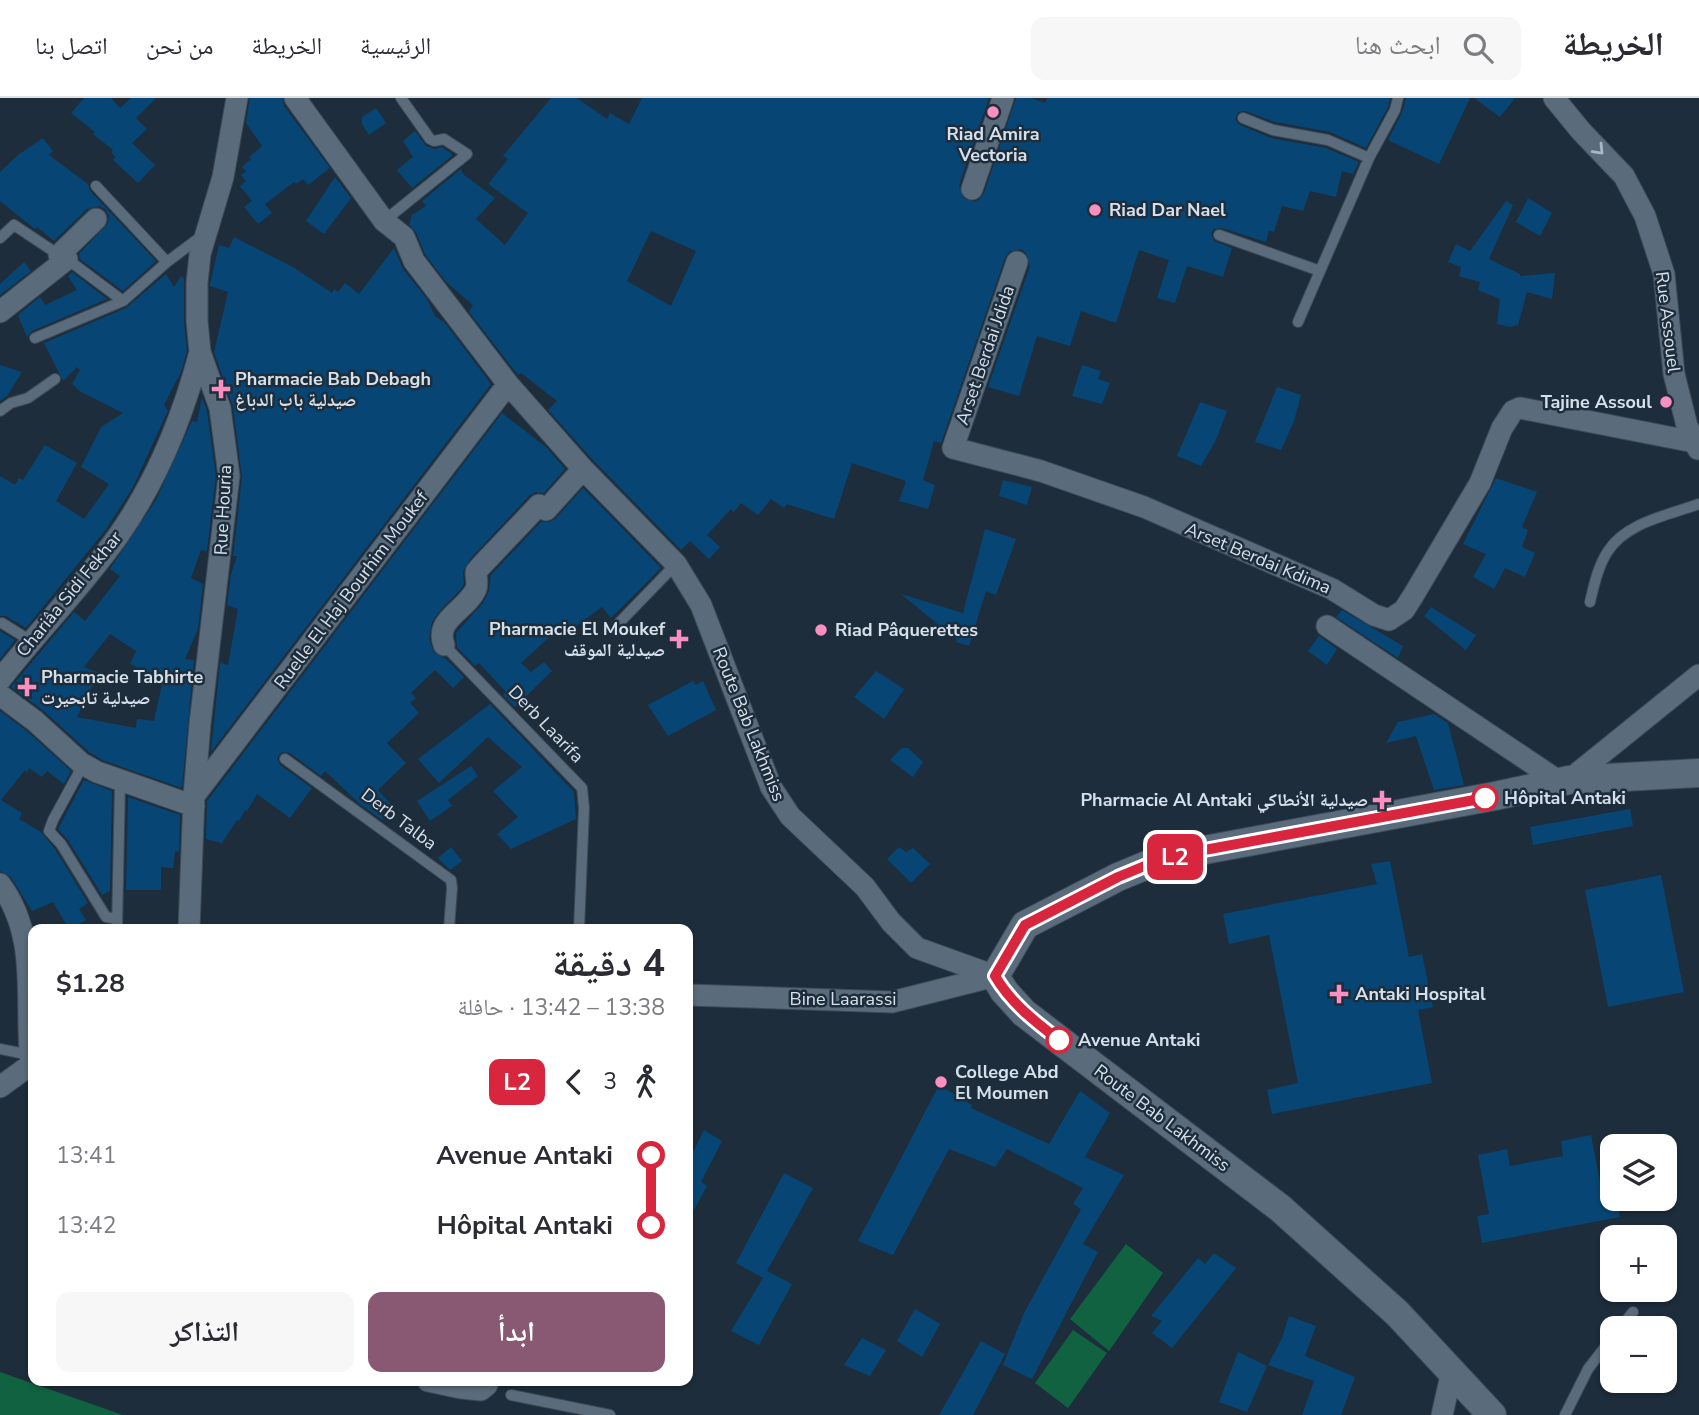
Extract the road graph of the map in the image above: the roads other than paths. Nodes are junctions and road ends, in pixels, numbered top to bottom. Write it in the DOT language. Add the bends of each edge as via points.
graph roads {
  1 [pos="237,98"];
  2 [pos="295,98"];
  3 [pos="401,98"];
  4 [pos="1003,98"];
  5 [pos="1398,98"];
  6 [pos="1554,98"];
  7 [pos="1243,118"];
  8 [pos="1369,158"];
  9 [pos="96,186"];
  10 [pos="972,189"];
  11 [pos="96,219"];
  12 [pos="384,221"];
  13 [pos="206,234"];
  14 [pos="1219,235"];
  15 [pos="0,238"];
  16 [pos="63,257"];
  17 [pos="167,262"];
  18 [pos="1017,262"];
  19 [pos="1320,271"];
  20 [pos="123,300"];
  21 [pos="0,312"];
  22 [pos="1298,322"];
  23 [pos="36,338"];
  24 [pos="201,352"];
  25 [pos="55,379"];
  26 [pos="508,384"];
  27 [pos="0,411"];
  28 [pos="1697,447"];
  29 [pos="954,448"];
  30 [pos="583,469"];
  31 [pos="1699,504"];
  32 [pos="676,564"];
  33 [pos="1590,602"];
  34 [pos="2,622"];
  35 [pos="617,625"];
  36 [pos="1327,626"];
  37 [pos="31,641"];
  38 [pos="444,645"];
  39 [pos="1699,675"];
  40 [pos="0,680"];
  41 [pos="0,695"];
  42 [pos="285,759"];
  43 [pos="83,765"];
  44 [pos="1699,773"];
  45 [pos="1564,781"];
  46 [pos="120,782"];
  47 [pos="194,801"];
  48 [pos="0,884"];
  49 [pos="117,924"];
  50 [pos="189,924"];
  51 [pos="449,924"];
  52 [pos="579,924"];
  53 [pos="28,961"];
  54 [pos="995,976"];
  55 [pos="693,995"];
  56 [pos="0,1049"];
  57 [pos="28,1060"];
  58 [pos="28,1064"];
  59 [pos="0,1087"];
  60 [pos="1633,1312"];
  61 [pos="1630,1316"];
  62 [pos="1600,1354"];
  63 [pos="1452,1371"];
  64 [pos="452,1386"];
  65 [pos="485,1386"];
  66 [pos="511,1395"];
  67 [pos="611,1415"];
  68 [pos="1442,1415"];
  69 [pos="1492,1415"];
  70 [pos="1565,1415"];
  1 -- 13 [label="street, Rue Houria" via="223,177"];
  2 -- 12 [label="street, Route Bab Lakhmiss"];
  3 -- 12 [label="lane" via="433,141 444,139 467,154"];
  4 -- 10 [label="street"];
  5 -- 8 [label="lane"];
  6 -- 28 [label="street, Rue Assouel, one-way" via="1624,176 1637,197 1664,274 1674,374 1686,426"];
  7 -- 8 [label="lane" via="1273,130 1328,140"];
  8 -- 19 [label="lane"];
  9 -- 17 [label="lane"];
  11 -- 16 [label="street"];
  12 -- 26 [label="street, Route Bab Lakhmiss" via="404,237 414,261"];
  13 -- 17 [label="lane"];
  13 -- 24 [label="street, Rue Houria" via="197,283"];
  14 -- 19 [label="lane"];
  15 -- 16 [label="lane" via="14,225"];
  16 -- 20 [label="lane"];
  16 -- 21 [label="street"];
  17 -- 20 [label="lane"];
  18 -- 29 [label="street, Arset Berdai Jdida"];
  19 -- 22 [label="lane"];
  20 -- 23 [label="lane"];
  24 -- 37 [label="street, Chariâa Sidi Fekhar" via="191,387 143,494 111,545"];
  24 -- 47 [label="street, Rue Houria" via="220,408 229,476"];
  25 -- 27 [label="lane"];
  26 -- 30 [label="street, Route Bab Lakhmiss"];
  26 -- 47 [label="street, Ruelle El Haj Bourhim Moukef"];
  28 -- 29 [label="street, Arset Berdai Kdima" via="1520,408 1513,411 1449,536 1404,610 1389,620 1332,589 1144,507 1041,471"];
  30 -- 32 [label="street, Route Bab Lakhmiss"];
  30 -- 38 [label="street" via="546,510 538,505 476,572 472,595 442,628"];
  31 -- 33 [label="lane" via="1632,528 1619,538 1599,568"];
  32 -- 35 [label="lane"];
  32 -- 54 [label="street, Route Bab Lakhmiss" via="701,605 782,805 865,887 916,948"];
  34 -- 37 [label="lane"];
  36 -- 45 [label="street"];
  37 -- 40 [label="street, Chariâa Sidi Fekhar"];
  38 -- 52 [label="lane, Derb Laarifa" via="582,788"];
  39 -- 45 [label="street"];
  41 -- 43 [label="street"];
  42 -- 51 [label="lane, Derb Talba" via="451,880"];
  43 -- 46 [label="street"];
  43 -- 49 [label="lane" via="49,831 106,916"];
  44 -- 45 [label="street"];
  45 -- 54 [label="street" via="1147,865 1025,925"];
  46 -- 47 [label="street"];
  46 -- 49 [label="lane"];
  47 -- 50 [label="street, Rue Houria"];
  48 -- 53 [label="street" via="26,943"];
  54 -- 55 [label="street, Bine Laarassi" via="892,1002"];
  54 -- 63 [label="street, Route Bab Lakhmiss" via="1024,1013 1280,1208 1397,1313"];
  56 -- 57 [label="lane"];
  58 -- 59 [label="street"];
  60 -- 61 [label="lane"];
  62 -- 70 [label="lane"];
  63 -- 68 [label="street"];
  63 -- 69 [label="street, Route Bab Lakhmiss"];
  64 -- 65 [label="street" via="481,1390"];
  66 -- 67 [label="lane"];
}
